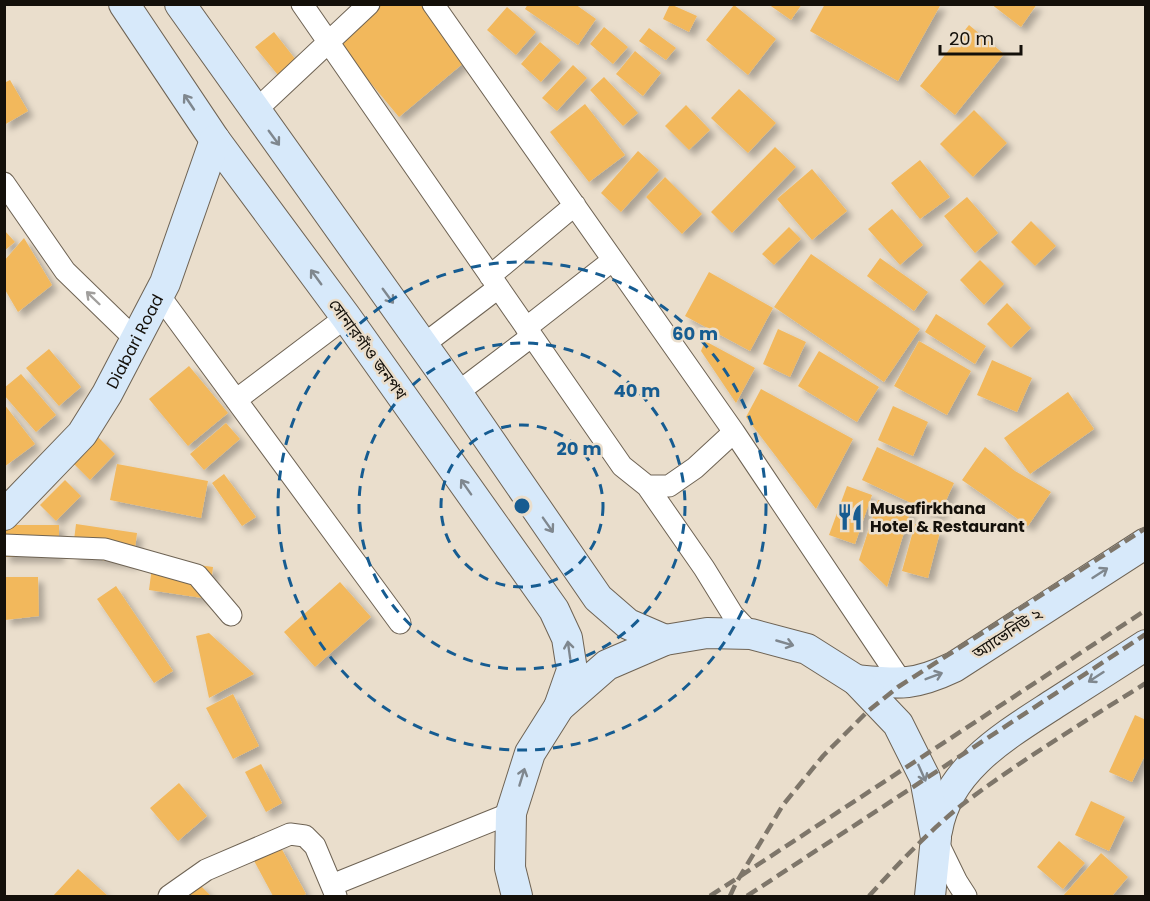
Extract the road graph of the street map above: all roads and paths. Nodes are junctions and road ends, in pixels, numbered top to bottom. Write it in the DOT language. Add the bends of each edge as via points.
graph roads {
  1 [pos="123,4"];
  2 [pos="180,4"];
  3 [pos="302,4"];
  4 [pos="369,4"];
  5 [pos="434,4"];
  6 [pos="328,42"];
  7 [pos="255,111"];
  8 [pos="215,140"];
  9 [pos="4,183"];
  10 [pos="575,205"];
  11 [pos="613,260"];
  12 [pos="494,282"];
  13 [pos="159,295"];
  14 [pos="346,317"];
  15 [pos="529,332"];
  16 [pos="135,339"];
  17 [pos="423,345"];
  18 [pos="457,393"];
  19 [pos="236,400"];
  20 [pos="734,432"];
  21 [pos="647,486"];
  22 [pos="4,515"];
  23 [pos="1146,543"];
  24 [pos="4,545"];
  25 [pos="231,615"];
  26 [pos="400,623"];
  27 [pos="751,634"];
  28 [pos="665,640"];
  29 [pos="1146,645"];
  30 [pos="856,680"];
  31 [pos="903,684"];
  32 [pos="559,707"];
  33 [pos="511,813"];
  34 [pos="936,838"];
  35 [pos="334,891"];
  36 [pos="169,897"];
  37 [pos="517,897"];
  38 [pos="930,897"];
  39 [pos="966,897"];
  8 -- 1 [label="main road, সোনারগাঁও জনপথ, one-way"];
  2 -- 7 [label="main road"];
  3 -- 6 [label="street"];
  4 -- 6 [label="street"];
  5 -- 10 [label="street"];
  6 -- 7 [label="street"];
  6 -- 12 [label="street"];
  7 -- 17 [label="main road, one-way"];
  8 -- 13 [label="main road, Diabari Road"];
  14 -- 8 [label="main road, সোনারগাঁও জনপথ, one-way"];
  16 -- 9 [label="street, one-way" via="64,271"];
  10 -- 11 [label="street"];
  10 -- 12 [label="street"];
  11 -- 15 [label="street"];
  11 -- 20 [label="street"];
  12 -- 15 [label="street"];
  12 -- 17 [label="street"];
  13 -- 16 [label="main road, Diabari Road"];
  13 -- 19 [label="street"];
  14 -- 19 [label="street"];
  32 -- 14 [label="main road, সোনারগাঁও জনপথ, one-way" via="572,670 567,638 554,610"];
  15 -- 18 [label="street"];
  15 -- 21 [label="street" via="622,466"];
  16 -- 22 [label="main road, Diabari Road" via="82,434"];
  17 -- 18 [label="main road"];
  18 -- 28 [label="main road, one-way" via="598,598 628,624"];
  19 -- 26 [label="street"];
  20 -- 21 [label="street" via="669,486"];
  20 -- 31 [label="street"];
  21 -- 27 [label="street" via="733,615"];
  31 -- 23 [label="main road, অ্যাভেনিউ ২, one-way" via="932,678 954,667"];
  24 -- 25 [label="street" via="105,549 197,575"];
  27 -- 28 [label="main road, সোনারগাঁও জনপথ" via="707,633"];
  27 -- 30 [label="main road, সোনারগাঁও জনপথ, one-way" via="807,650"];
  28 -- 32 [label="main road, সোনারগাঁও জনপথ" via="607,665"];
  29 -- 34 [label="main road, one-way" via="998,741 951,791 940,812"];
  30 -- 31 [label="main road, অ্যাভেনিউ ২"];
  30 -- 34 [label="main road, সোনারগাঁও জনপথ, one-way" via="898,724 925,778"];
  33 -- 32 [label="main road, সোনারগাঁও জনপথ, one-way" via="530,753"];
  33 -- 35 [label="street"];
  33 -- 37 [label="main road, সোনারগাঁও জনপথ" via="510,868"];
  34 -- 38 [label="main road, সোনারগাঁও জনপথ"];
  34 -- 39 [label="street"];
  35 -- 36 [label="street" via="315,846 305,836 290,834 206,870"];
}
